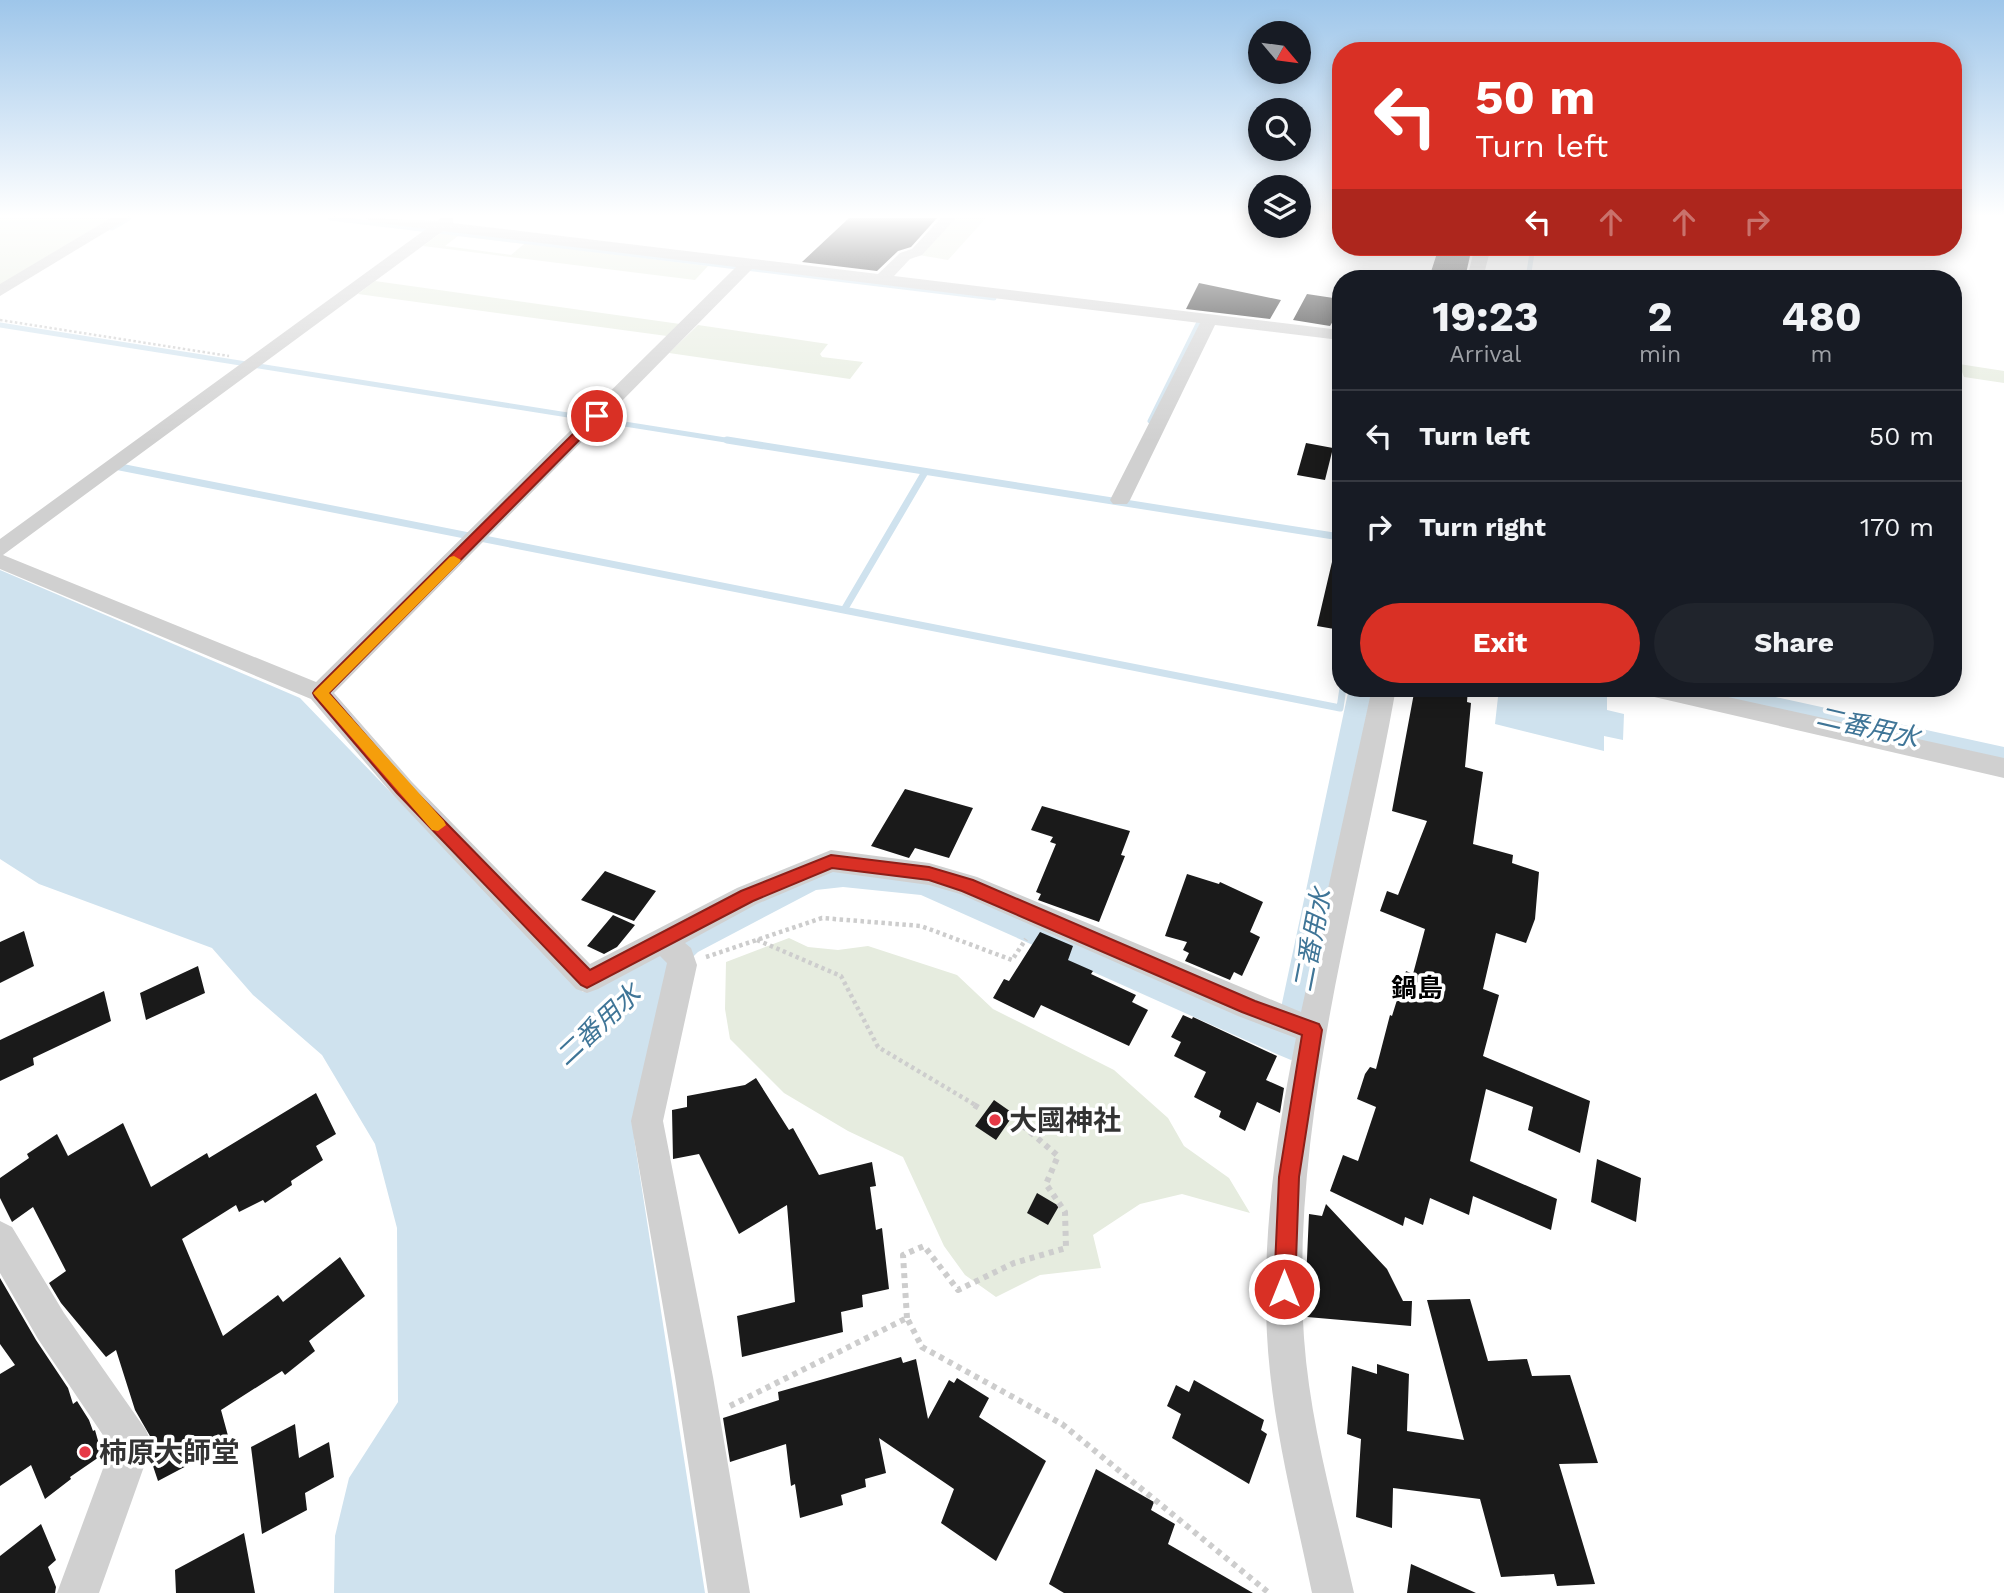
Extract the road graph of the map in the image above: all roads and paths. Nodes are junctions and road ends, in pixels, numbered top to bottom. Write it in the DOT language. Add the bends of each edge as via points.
graph roads {
  1 [pos="351,292"];
  2 [pos="720,292"];
  3 [pos="986,292"];
  4 [pos="1210,319"];
  5 [pos="0,320"];
  6 [pos="1332,334"];
  7 [pos="254,364"];
  8 [pos="594,419"];
  9 [pos="1120,500"];
  10 [pos="0,549"];
  11 [pos="0,561"];
  12 [pos="320,693"];
  13 [pos="1382,697"];
  14 [pos="1690,697"];
  15 [pos="2004,768"];
  16 [pos="1028,935"];
  17 [pos="757,940"];
  18 [pos="674,952"];
  19 [pos="1296,1024"];
  20 [pos="981,1109"];
  21 [pos="1022,1125"];
  22 [pos="0,1239"];
  23 [pos="906,1318"];
  24 [pos="701,1420"];
  25 [pos="78,1593"];
  26 [pos="729,1593"];
  27 [pos="1269,1593"];
  28 [pos="1333,1593"];
  1 -- 7 [label="street"];
  2 -- 8 [label="street"];
  3 -- 4 [label="street"];
  4 -- 6 [label="street"];
  4 -- 9 [label="street"];
  5 -- 7 [label="path"];
  7 -- 10 [label="street"];
  8 -- 12 [label="street"];
  11 -- 12 [label="street"];
  12 -- 18 [label="street" via="403,789 587,980"];
  13 -- 19 [label="street"];
  14 -- 15 [label="street"];
  16 -- 17 [label="path" via="1012,960 920,926 822,918"];
  17 -- 18 [label="path"];
  17 -- 20 [label="path" via="841,976 878,1047"];
  18 -- 19 [label="street" via="747,896 831,862 877,866 967,885"];
  18 -- 24 [label="street" via="647,1121"];
  19 -- 28 [label="street" via="1284,1263 1286,1340 1293,1399"];
  21 -- 23 [label="path" via="1058,1156 1046,1184 1065,1212 1066,1248 1014,1263 958,1290 924,1246 903,1255"];
  22 -- 25 [label="street" via="51,1326 132,1444"];
  23 -- 24 [label="path"];
  23 -- 27 [label="path" via="922,1347 1062,1424"];
  24 -- 26 [label="street"];
}
